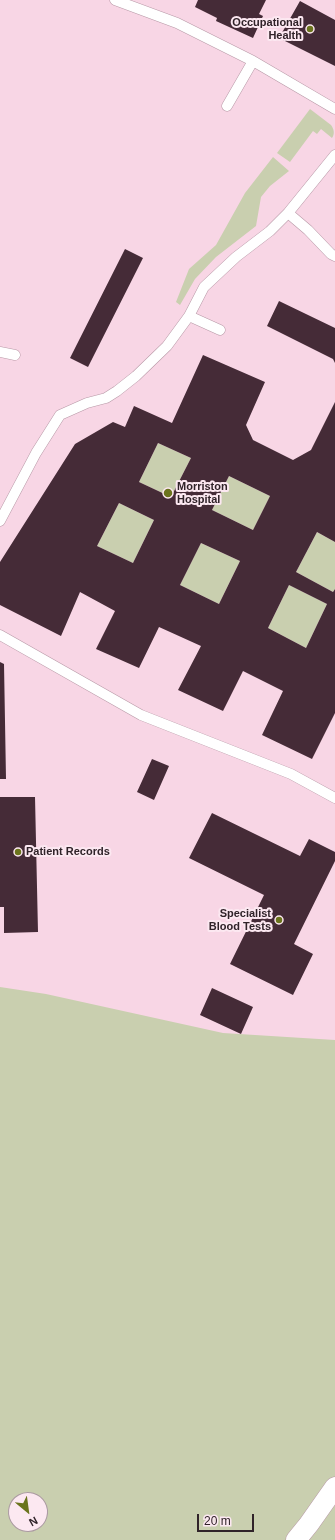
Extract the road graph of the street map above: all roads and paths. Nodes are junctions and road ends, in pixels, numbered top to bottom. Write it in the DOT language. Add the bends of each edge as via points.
graph roads {
  1 [pos="115,0"];
  2 [pos="253,61"];
  3 [pos="227,106"];
  4 [pos="335,109"];
  5 [pos="335,156"];
  6 [pos="288,213"];
  7 [pos="335,256"];
  8 [pos="189,316"];
  9 [pos="220,330"];
  10 [pos="0,352"];
  11 [pos="15,355"];
  12 [pos="0,521"];
  13 [pos="0,635"];
  14 [pos="335,798"];
  15 [pos="335,1487"];
  16 [pos="296,1540"];
  1 -- 2 [label="lane" via="177,23"];
  2 -- 3 [label="lane"];
  2 -- 4 [label="lane"];
  5 -- 6 [label="lane"];
  6 -- 7 [label="lane"];
  6 -- 8 [label="lane" via="204,287"];
  8 -- 9 [label="lane"];
  8 -- 12 [label="lane" via="167,346 117,391 106,398 60,415 36,453"];
  10 -- 11 [label="lane"];
  13 -- 14 [label="lane" via="141,715 291,774"];
  15 -- 16 [label="street"];
}
